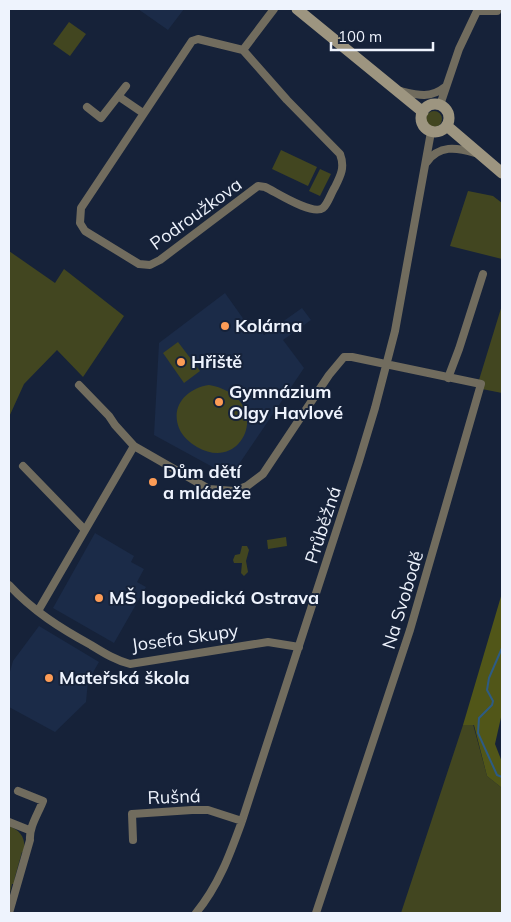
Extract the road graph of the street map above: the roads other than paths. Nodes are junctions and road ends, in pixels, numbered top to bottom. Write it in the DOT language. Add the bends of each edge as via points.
graph roads {
  1 [pos="274,9"];
  2 [pos="297,9"];
  3 [pos="478,10"];
  4 [pos="497,11"];
  5 [pos="243,50"];
  6 [pos="126,86"];
  7 [pos="445,87"];
  8 [pos="398,91"];
  9 [pos="118,96"];
  10 [pos="440,105"];
  11 [pos="87,107"];
  12 [pos="423,112"];
  13 [pos="143,114"];
  14 [pos="446,126"];
  15 [pos="431,132"];
  16 [pos="481,155"];
  17 [pos="426,164"];
  18 [pos="502,173"];
  19 [pos="483,274"];
  20 [pos="386,365"];
  21 [pos="448,378"];
  22 [pos="79,385"];
  23 [pos="134,446"];
  24 [pos="23,466"];
  25 [pos="84,529"];
  26 [pos="9,585"];
  27 [pos="38,611"];
  28 [pos="299,647"];
  29 [pos="18,791"];
  30 [pos="242,821"];
  31 [pos="9,822"];
  32 [pos="30,830"];
  33 [pos="133,840"];
  34 [pos="9,913"];
  35 [pos="196,913"];
  36 [pos="316,913"];
  1 -- 5 [label="street"];
  2 -- 8 [label="main road"];
  3 -- 4 [label="street"];
  3 -- 7 [label="street"];
  5 -- 13 [label="street, Podroužkova" via="198,39 192,41"];
  5 -- 13 [label="street, Podroužkova" via="340,154 342,174 324,207 309,210 258,186 160,260 150,265 137,263 85,231 80,223 81,208"];
  6 -- 9 [label="street"];
  7 -- 8 [label="street" via="424,96"];
  7 -- 10 [label="street"];
  8 -- 12 [label="main road"];
  9 -- 11 [label="street" via="101,118"];
  9 -- 13 [label="street"];
  10 -- 12 [label="main road" via="432,105"];
  10 -- 14 [label="main road" via="448,114"];
  12 -- 15 [label="main road" via="422,124"];
  14 -- 15 [label="main road"];
  14 -- 16 [label="main road"];
  15 -- 17 [label="street, Průběžná"];
  16 -- 17 [label="street" via="451,148 439,151"];
  16 -- 18 [label="main road"];
  17 -- 20 [label="street, Průběžná"];
  19 -- 21 [label="street"];
  20 -- 21 [label="street, Na Svobodě"];
  20 -- 23 [label="street, Na Svobodě" via="344,357 262,474 234,491 209,489"];
  20 -- 28 [label="street, Průběžná" via="359,461"];
  21 -- 36 [label="street, Na Svobodě" via="481,384 410,630"];
  22 -- 23 [label="street"];
  23 -- 25 [label="street"];
  24 -- 25 [label="street"];
  25 -- 27 [label="street"];
  26 -- 27 [label="street, Josefa Skupy"];
  27 -- 28 [label="street, Josefa Skupy" via="60,628 118,661 130,664 268,642"];
  28 -- 30 [label="street, Průběžná"];
  29 -- 32 [label="street" via="43,801"];
  30 -- 33 [label="street, Rušná" via="208,810 132,814"];
  30 -- 35 [label="street, Průběžná" via="224,869"];
  31 -- 32 [label="street"];
  32 -- 34 [label="street"];
}
